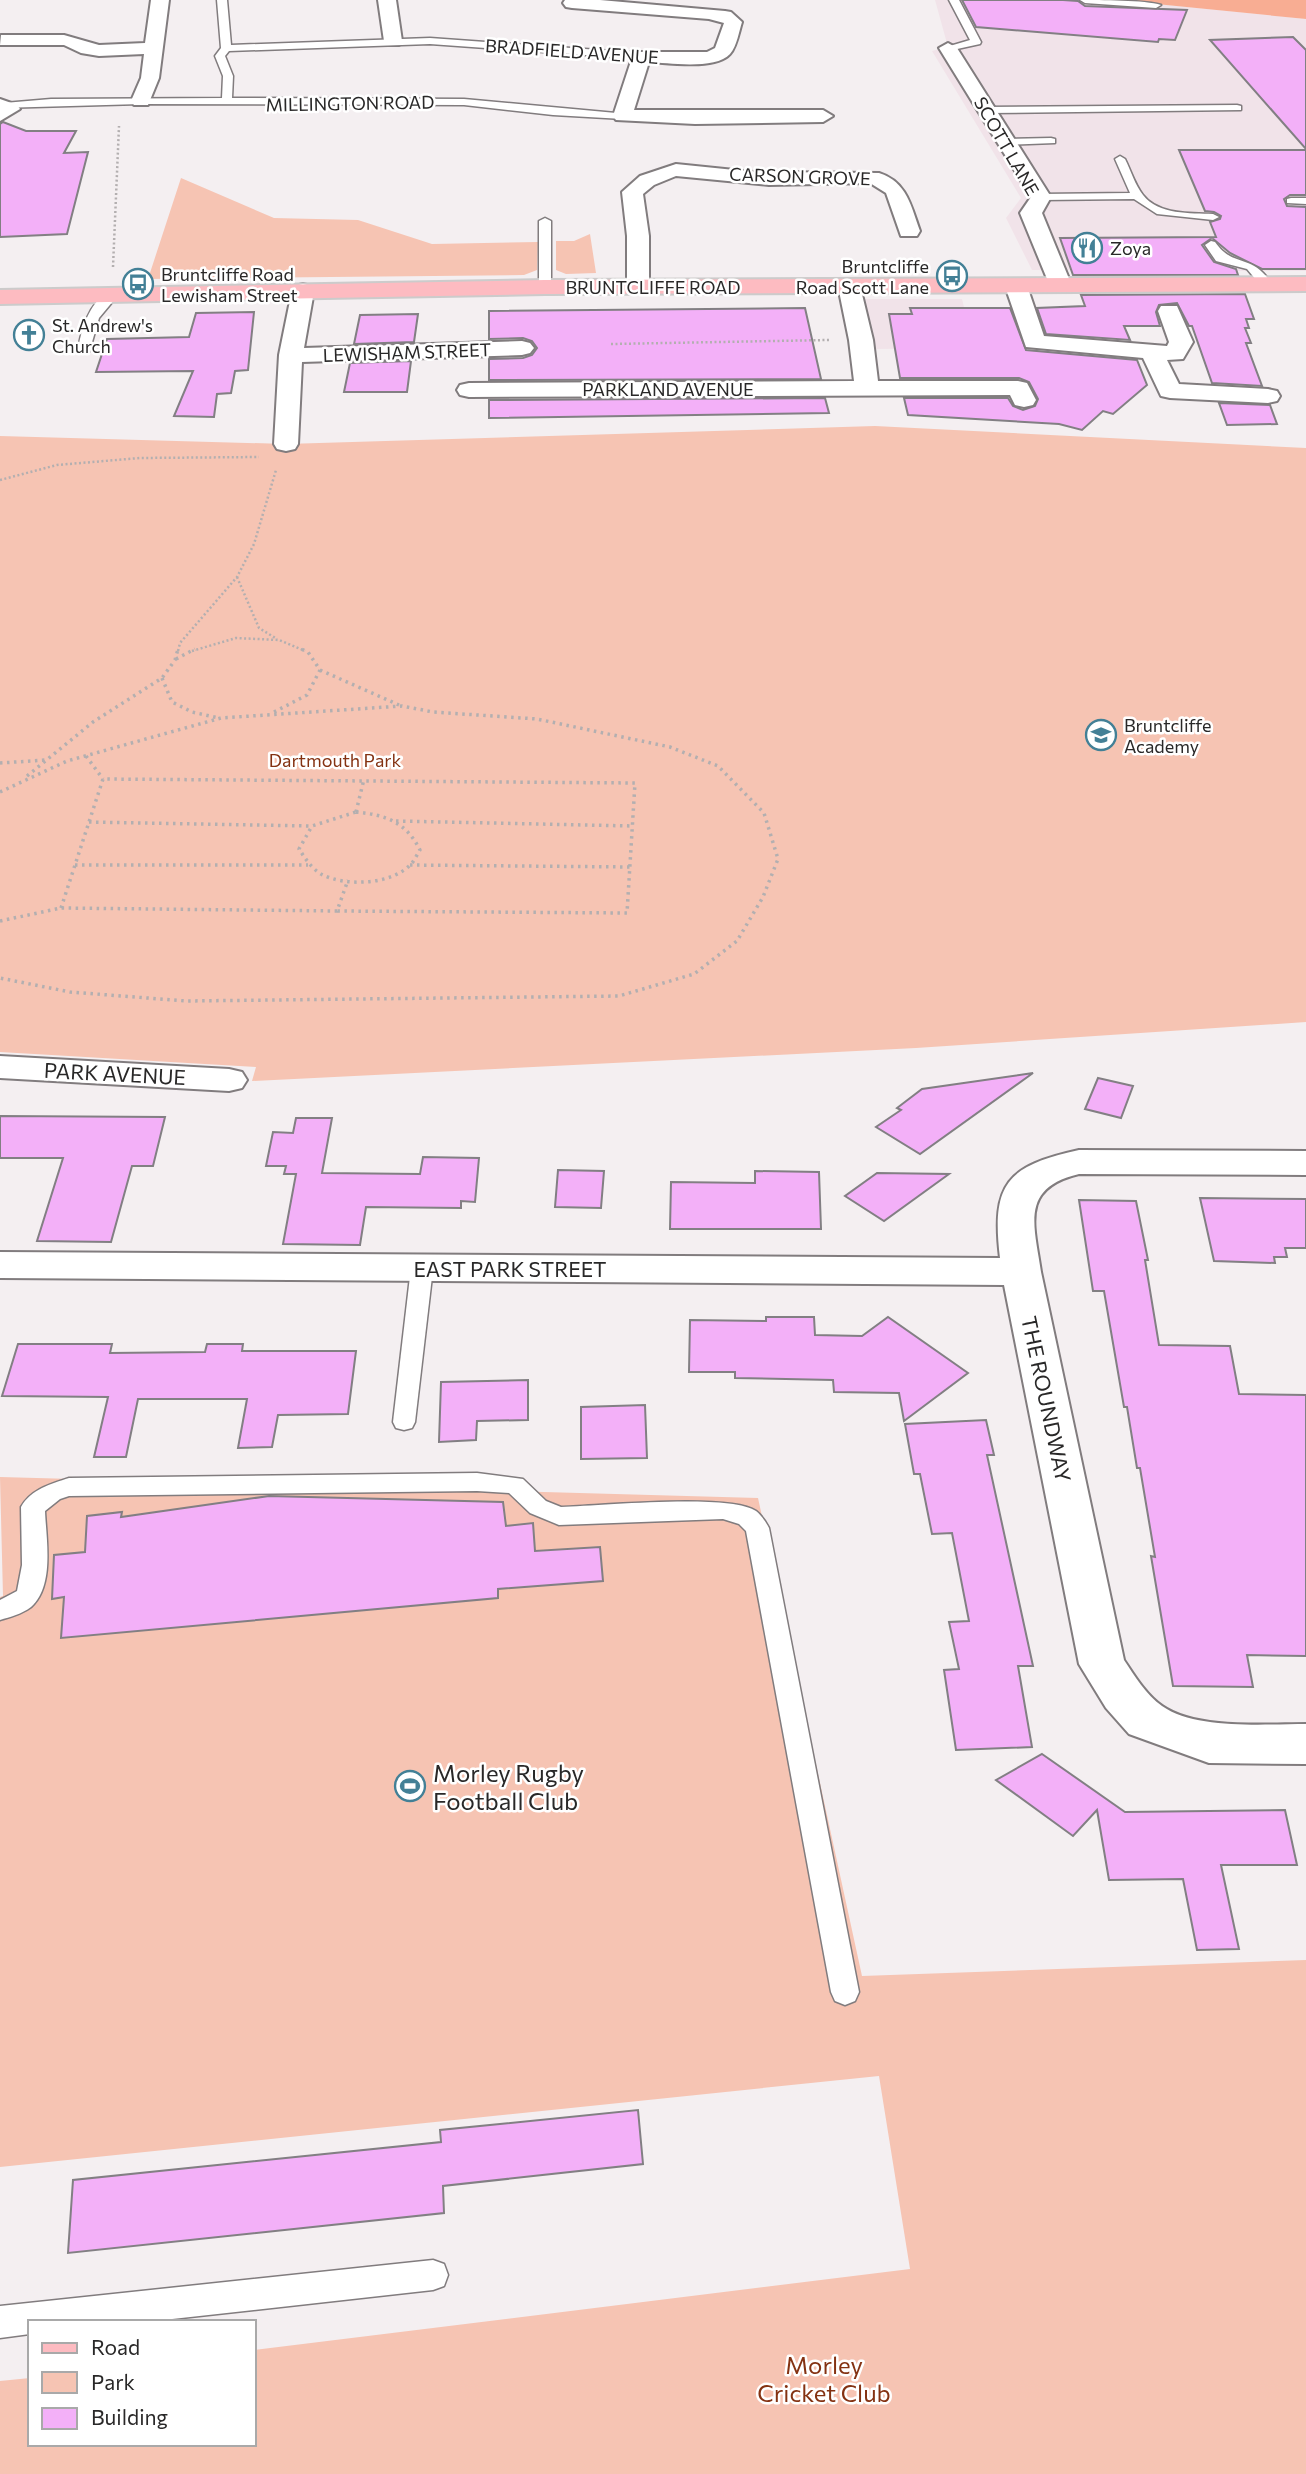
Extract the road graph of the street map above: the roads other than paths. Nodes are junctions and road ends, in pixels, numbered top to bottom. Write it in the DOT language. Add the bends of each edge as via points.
graph roads {
  1 [pos="160,0"];
  2 [pos="222,0"];
  3 [pos="387,0"];
  4 [pos="954,0"];
  5 [pos="1086,0"];
  6 [pos="572,3"];
  7 [pos="1156,5"];
  8 [pos="1,40"];
  9 [pos="393,41"];
  10 [pos="155,48"];
  11 [pos="226,48"];
  12 [pos="948,48"];
  13 [pos="641,56"];
  14 [pos="131,102"];
  15 [pos="227,103"];
  16 [pos="1237,108"];
  17 [pos="1,109"];
  18 [pos="987,110"];
  19 [pos="623,116"];
  20 [pos="823,116"];
  21 [pos="1051,141"];
  22 [pos="697,142"];
  23 [pos="1006,142"];
  24 [pos="1120,159"];
  25 [pos="1137,196"];
  26 [pos="1041,197"];
  27 [pos="1291,201"];
  28 [pos="1306,201"];
  29 [pos="1213,217"];
  30 [pos="545,221"];
  31 [pos="909,231"];
  32 [pos="1212,245"];
  33 [pos="1266,284"];
  34 [pos="1306,284"];
  35 [pos="849,285"];
  36 [pos="1016,286"];
  37 [pos="1062,286"];
  38 [pos="545,287"];
  39 [pos="638,287"];
  40 [pos="303,291"];
  41 [pos="113,294"];
  42 [pos="0,297"];
  43 [pos="1170,311"];
  44 [pos="522,348"];
  45 [pos="85,349"];
  46 [pos="1152,353"];
  47 [pos="291,355"];
  48 [pos="867,388"];
  49 [pos="1020,388"];
  50 [pos="469,390"];
  51 [pos="1268,396"];
  52 [pos="283,450"];
  53 [pos="0,1067"];
  54 [pos="229,1080"];
  55 [pos="1306,1163"];
  56 [pos="0,1265"];
  57 [pos="422,1268"];
  58 [pos="1021,1272"];
  59 [pos="404,1422"];
  60 [pos="0,1609"];
  61 [pos="1306,1744"];
  62 [pos="845,1992"];
  63 [pos="433,2275"];
  64 [pos="0,2322"];
  1 -- 10 [label="street"];
  2 -- 11 [label="lane"];
  3 -- 9 [label="street"];
  4 -- 12 [label="lane" via="976,42"];
  5 -- 7 [label="lane"];
  6 -- 13 [label="street, BRADFIELD AVENUE" via="709,14 733,22 723,51 711,57"];
  8 -- 10 [label="street" via="64,40 97,51"];
  9 -- 11 [label="lane, BRADFIELD AVENUE"];
  9 -- 13 [label="lane, BRADFIELD AVENUE"];
  10 -- 14 [label="street" via="150,78"];
  11 -- 15 [label="lane" via="220,56 228,76"];
  12 -- 18 [label="street, SCOTT LANE"];
  13 -- 19 [label="street"];
  14 -- 15 [label="lane, MILLINGTON ROAD"];
  14 -- 17 [label="lane, MILLINGTON ROAD" via="51,102"];
  15 -- 19 [label="lane, MILLINGTON ROAD" via="464,102"];
  16 -- 18 [label="lane"];
  18 -- 23 [label="street, SCOTT LANE"];
  19 -- 22 [label="street, MILLINGTON ROAD"];
  20 -- 22 [label="street"];
  21 -- 23 [label="lane"];
  22 -- 31 [label="street, CARSON GROVE" via="755,178 872,177 887,181 894,188"];
  22 -- 39 [label="street" via="671,171 646,179 632,192"];
  23 -- 26 [label="street, SCOTT LANE"];
  24 -- 25 [label="lane"];
  25 -- 26 [label="lane"];
  25 -- 29 [label="lane" via="1143,204 1180,216"];
  26 -- 37 [label="street, SCOTT LANE" via="1031,214"];
  27 -- 28 [label="lane"];
  30 -- 38 [label="lane"];
  32 -- 33 [label="lane" via="1220,258 1250,264"];
  33 -- 34 [label="main road, BRUNTCLIFFE ROAD"];
  33 -- 37 [label="main road, BRUNTCLIFFE ROAD"];
  35 -- 36 [label="main road, BRUNTCLIFFE ROAD"];
  35 -- 39 [label="main road, BRUNTCLIFFE ROAD"];
  35 -- 48 [label="street"];
  36 -- 37 [label="main road, BRUNTCLIFFE ROAD"];
  36 -- 46 [label="street" via="1034,342"];
  38 -- 39 [label="main road, BRUNTCLIFFE ROAD"];
  38 -- 40 [label="main road, BRUNTCLIFFE ROAD"];
  40 -- 41 [label="main road, BRUNTCLIFFE ROAD"];
  40 -- 47 [label="street, LEWISHAM STREET"];
  41 -- 42 [label="main road, BRUNTCLIFFE ROAD"];
  41 -- 45 [label="lane" via="100,303 91,318"];
  43 -- 46 [label="street" via="1181,342 1175,354"];
  44 -- 47 [label="street, LEWISHAM STREET"];
  46 -- 51 [label="street" via="1170,391"];
  47 -- 52 [label="street, LEWISHAM STREET"];
  48 -- 49 [label="street, PARKLAND AVENUE"];
  48 -- 50 [label="street, PARKLAND AVENUE"];
  53 -- 54 [label="street, PARK AVENUE"];
  55 -- 58 [label="street, THE ROUNDWAY" via="1079,1162 1055,1166 1034,1176 1014,1210"];
  56 -- 57 [label="street, EAST PARK STREET"];
  57 -- 58 [label="street, EAST PARK STREET"];
  57 -- 59 [label="lane"];
  58 -- 61 [label="street, THE ROUNDWAY" via="1102,1664 1146,1720 1209,1743"];
  60 -- 62 [label="lane" via="16,1605 29,1593 33,1507 52,1492 69,1487 477,1482 515,1485 538,1507 559,1516 723,1510 747,1517 757,1528"];
  63 -- 64 [label="lane"];
}
